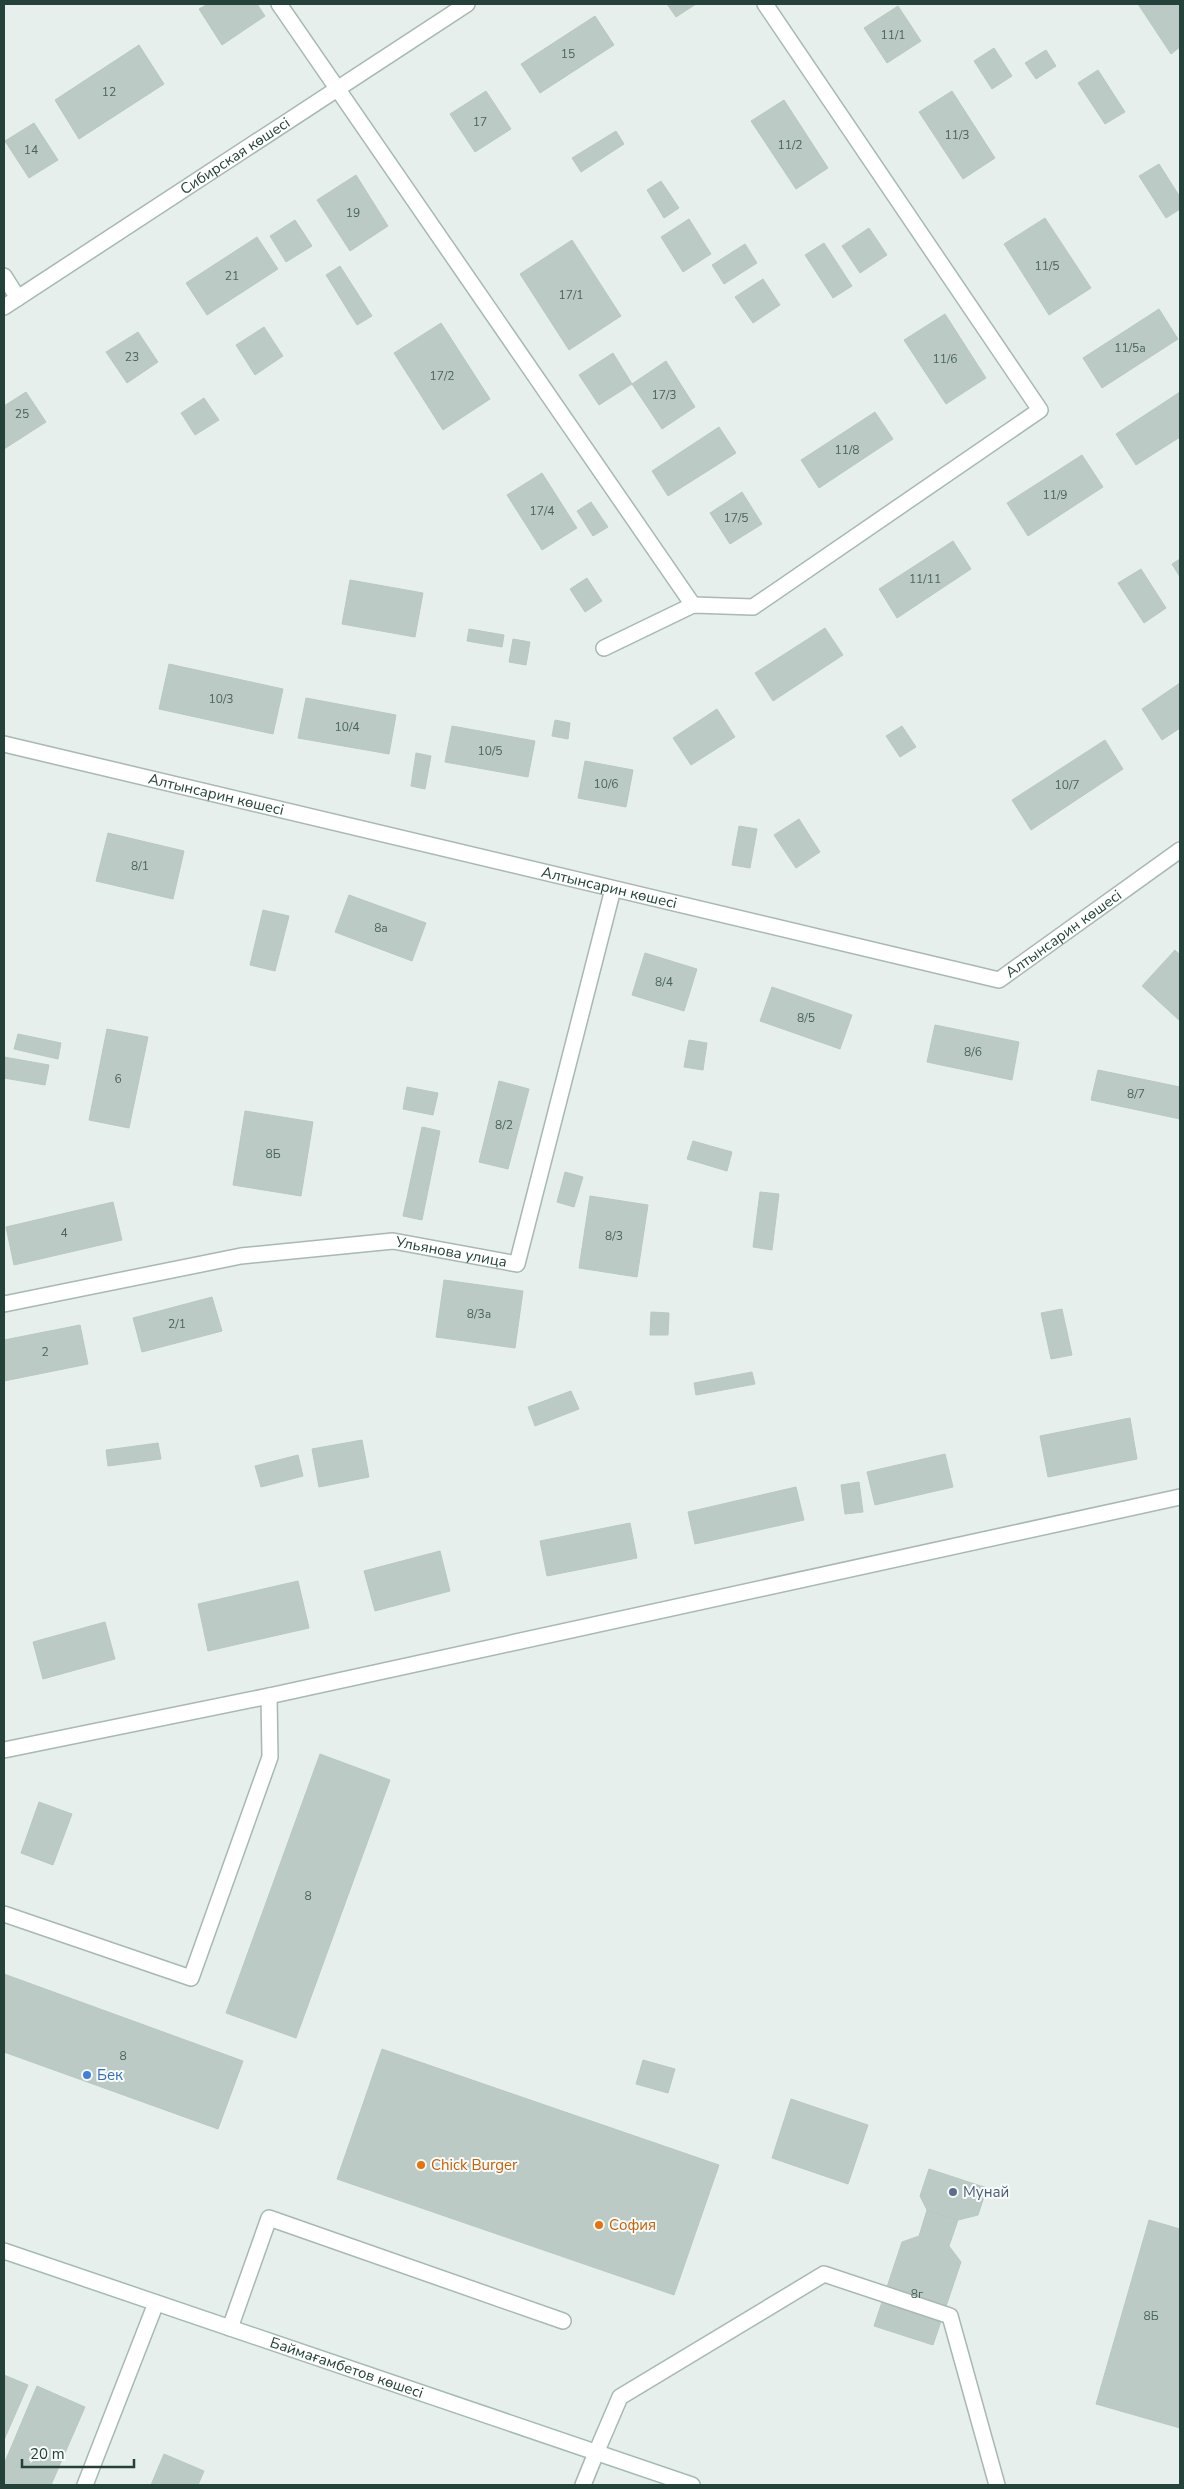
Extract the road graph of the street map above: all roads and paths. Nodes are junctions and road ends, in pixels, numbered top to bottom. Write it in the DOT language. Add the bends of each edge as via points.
graph roads {
  1 [pos="279,4"];
  2 [pos="467,4"];
  3 [pos="765,4"];
  4 [pos="337,89"];
  5 [pos="4,276"];
  6 [pos="18,298"];
  7 [pos="4,307"];
  8 [pos="693,605"];
  9 [pos="604,648"];
  10 [pos="4,744"];
  11 [pos="1180,850"];
  12 [pos="613,888"];
  13 [pos="4,1304"];
  14 [pos="1180,1497"];
  15 [pos="269,1696"];
  16 [pos="4,1750"];
  17 [pos="4,1914"];
  18 [pos="4,2251"];
  19 [pos="156,2303"];
  20 [pos="563,2321"];
  21 [pos="230,2328"];
  22 [pos="596,2453"];
  23 [pos="85,2485"];
  24 [pos="583,2485"];
  25 [pos="692,2485"];
  26 [pos="997,2485"];
  1 -- 4 [label="street"];
  2 -- 4 [label="street, Сибирская көшесі"];
  3 -- 8 [label="street" via="1040,410 753,607"];
  4 -- 6 [label="street, Сибирская көшесі"];
  4 -- 8 [label="street"];
  5 -- 6 [label="street"];
  6 -- 7 [label="street, Сибирская көшесі"];
  8 -- 9 [label="street"];
  10 -- 12 [label="street, Алтынсарин көшесі"];
  11 -- 12 [label="street, Алтынсарин көшесі" via="999,980"];
  12 -- 13 [label="street, Ульянова улица" via="517,1264 393,1241 241,1256"];
  14 -- 15 [label="street"];
  15 -- 16 [label="street"];
  15 -- 17 [label="street" via="270,1757 191,1978"];
  18 -- 19 [label="street, Баймағамбетов көшесі"];
  19 -- 21 [label="street, Баймағамбетов көшесі"];
  19 -- 23 [label="street"];
  20 -- 21 [label="street" via="269,2218"];
  21 -- 22 [label="street, Баймағамбетов көшесі"];
  22 -- 24 [label="street"];
  22 -- 25 [label="street, Баймағамбетов көшесі"];
  22 -- 26 [label="street" via="620,2397 824,2274 950,2316"];
}
